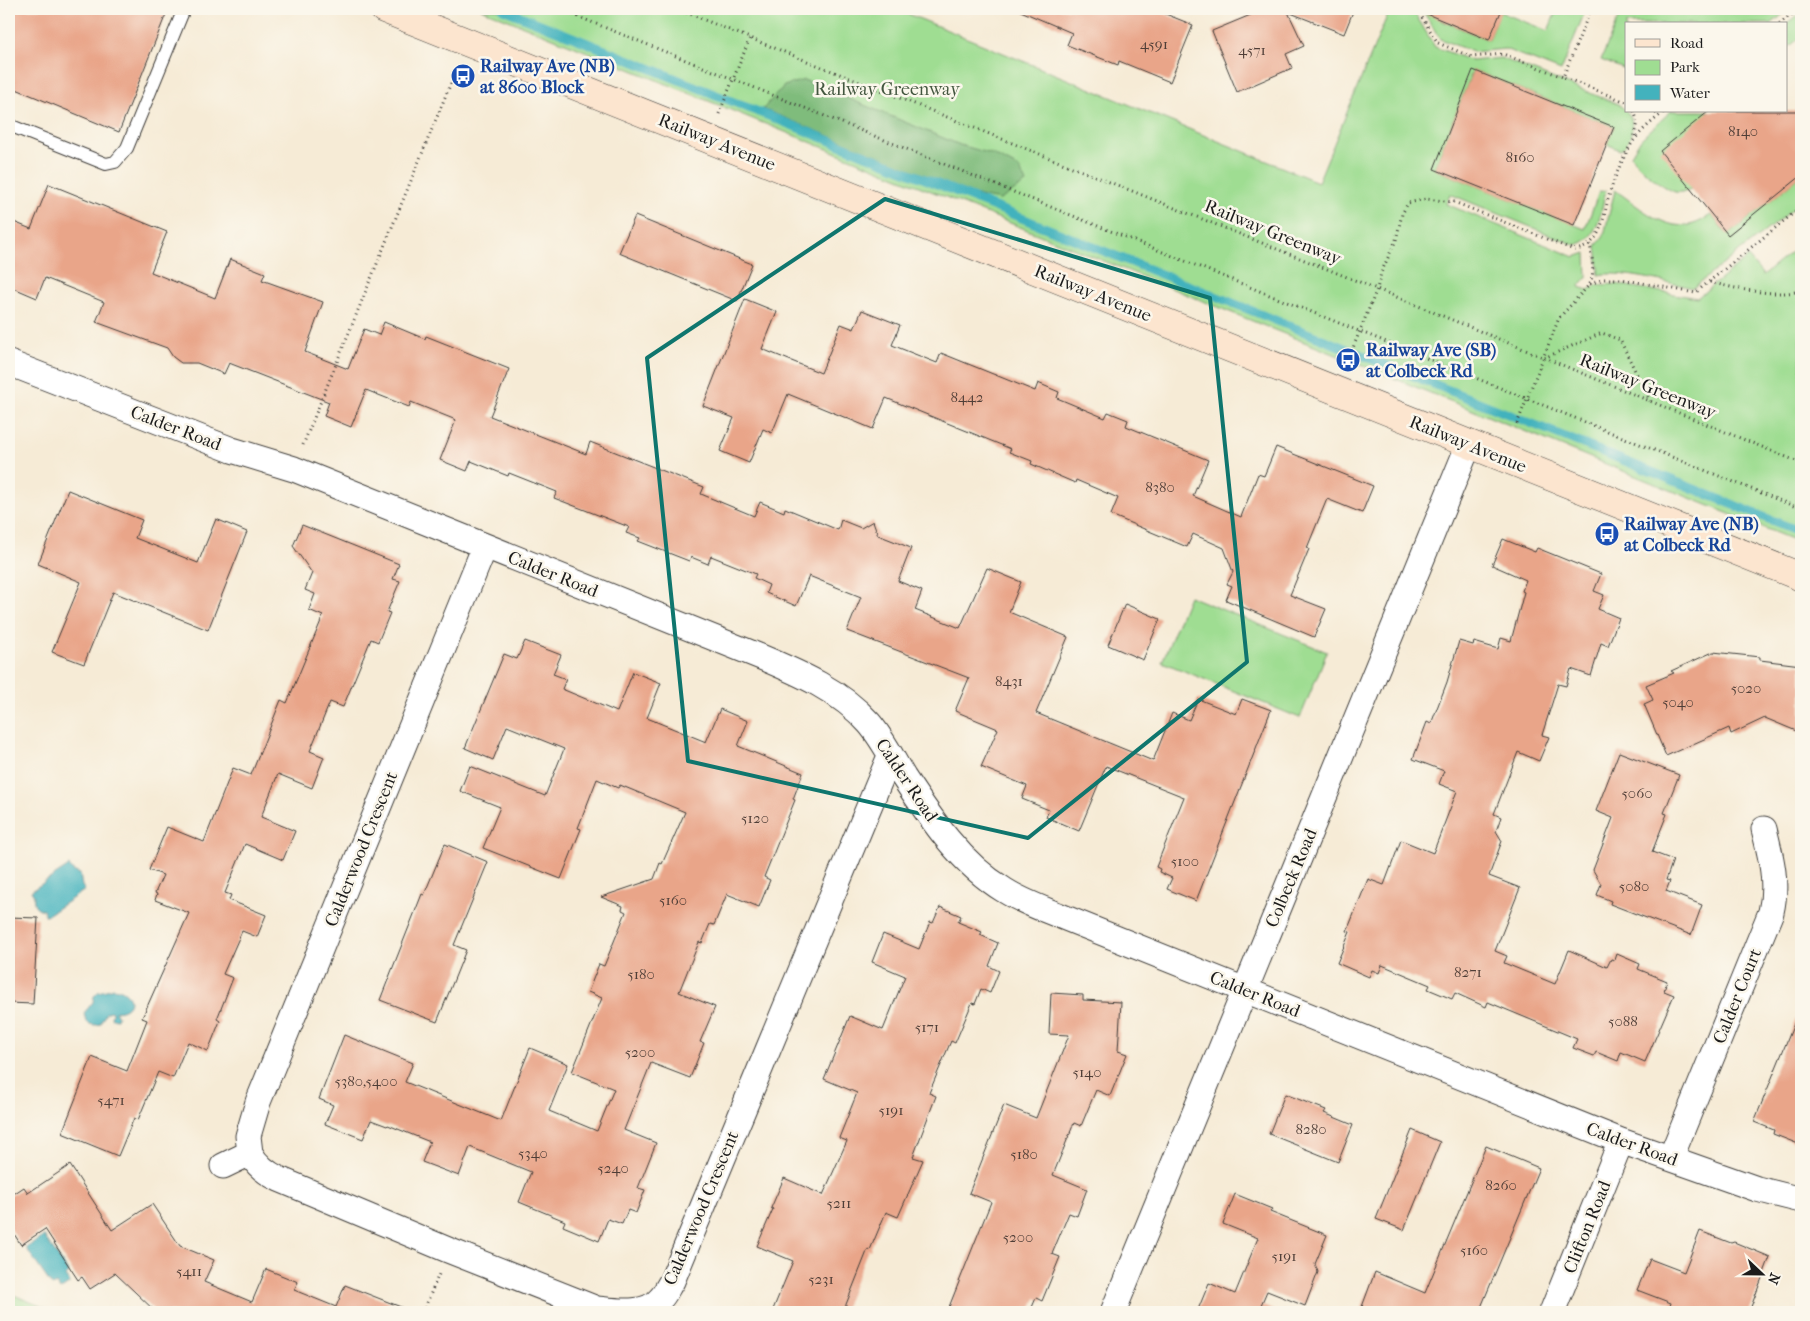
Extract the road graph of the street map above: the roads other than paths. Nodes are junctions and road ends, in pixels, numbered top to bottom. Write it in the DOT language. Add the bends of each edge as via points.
graph roads {
  1 [pos="184,9"];
  2 [pos="384,9"];
  3 [pos="9,125"];
  4 [pos="9,363"];
  5 [pos="1469,444"];
  6 [pos="485,546"];
  7 [pos="1801,577"];
  8 [pos="890,756"];
  9 [pos="1764,829"];
  10 [pos="1245,990"];
  11 [pos="1621,1141"];
  12 [pos="250,1153"];
  13 [pos="1671,1158"];
  14 [pos="224,1166"];
  15 [pos="1801,1200"];
  16 [pos="1113,1312"];
  17 [pos="1552,1312"];
  1 -- 3 [label="lane" via="128,148 115,162 106,164"];
  2 -- 5 [label="main road, Railway Avenue"];
  4 -- 6 [label="street, Calder Road" via="232,450 294,469"];
  5 -- 7 [label="main road, Railway Avenue"];
  5 -- 10 [label="street, Colbeck Road"];
  6 -- 8 [label="street, Calder Road" via="800,674 856,711 870,724"];
  6 -- 12 [label="street, Calderwood Crescent" via="258,1102 248,1136"];
  8 -- 10 [label="street, Calder Road" via="927,813 981,872 1003,890"];
  8 -- 12 [label="street, Calderwood Crescent" via="672,1281 660,1300 637,1310 597,1309 279,1179 261,1168"];
  9 -- 13 [label="street, Calder Court" via="1774,875 1771,912"];
  10 -- 11 [label="street, Calder Road"];
  10 -- 16 [label="street, Colbeck Road"];
  11 -- 13 [label="street, Calder Road"];
  11 -- 17 [label="street, Clifton Road"];
  12 -- 14 [label="street"];
  13 -- 15 [label="street, Calder Road" via="1757,1189"];
}
